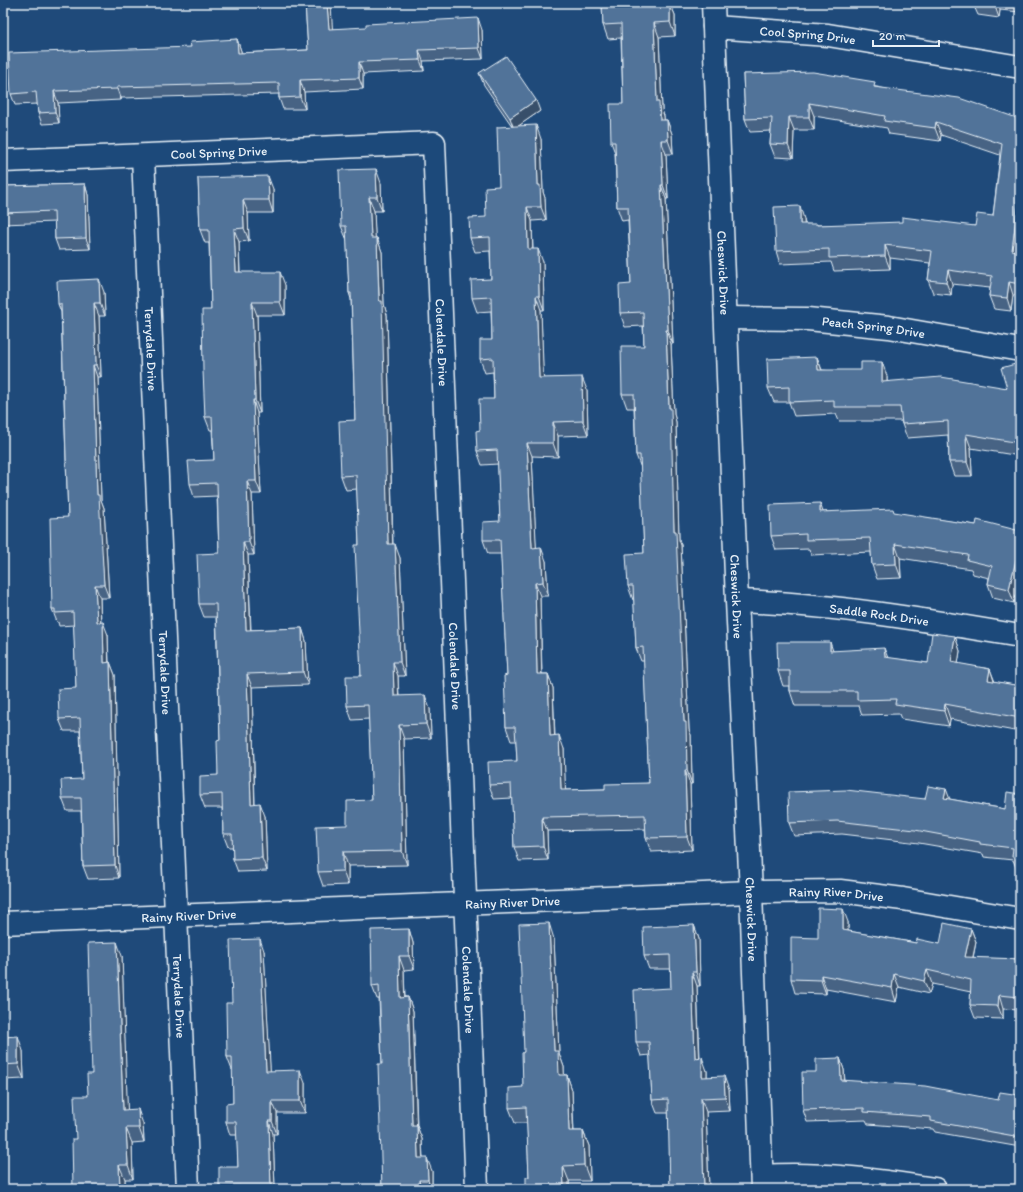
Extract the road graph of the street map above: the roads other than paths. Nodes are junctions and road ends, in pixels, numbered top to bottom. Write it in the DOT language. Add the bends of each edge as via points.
graph roads {
  1 [pos="712,3"];
  2 [pos="714,27"];
  3 [pos="1020,67"];
  4 [pos="434,143"];
  5 [pos="143,156"];
  6 [pos="3,162"];
  7 [pos="726,318"];
  8 [pos="1020,350"];
  9 [pos="737,601"];
  10 [pos="1020,636"];
  11 [pos="751,892"];
  12 [pos="466,903"];
  13 [pos="177,916"];
  14 [pos="1020,919"];
  15 [pos="3,922"];
  16 [pos="762,1182"];
  17 [pos="188,1189"];
  18 [pos="477,1189"];
  19 [pos="935,1189"];
  1 -- 2 [label="street, Cheswick Drive"];
  2 -- 3 [label="street, Cool Spring Drive" via="828,36"];
  2 -- 7 [label="street, Cheswick Drive"];
  4 -- 5 [label="street, Cool Spring Drive"];
  4 -- 12 [label="street, Colendale Drive"];
  5 -- 6 [label="street, Cool Spring Drive"];
  5 -- 13 [label="street, Terrydale Drive"];
  7 -- 8 [label="street, Peach Spring Drive" via="808,319 889,327"];
  7 -- 9 [label="street, Cheswick Drive"];
  9 -- 10 [label="street, Saddle Rock Drive" via="871,612"];
  9 -- 11 [label="street, Cheswick Drive"];
  11 -- 12 [label="street, Rainy River Drive"];
  11 -- 14 [label="street, Rainy River Drive" via="840,891"];
  11 -- 16 [label="street, Cheswick Drive"];
  12 -- 13 [label="street, Rainy River Drive"];
  12 -- 18 [label="street, Colendale Drive"];
  13 -- 15 [label="street, Rainy River Drive"];
  13 -- 17 [label="street, Terrydale Drive"];
  16 -- 19 [label="street" via="792,1174 857,1177"];
}
